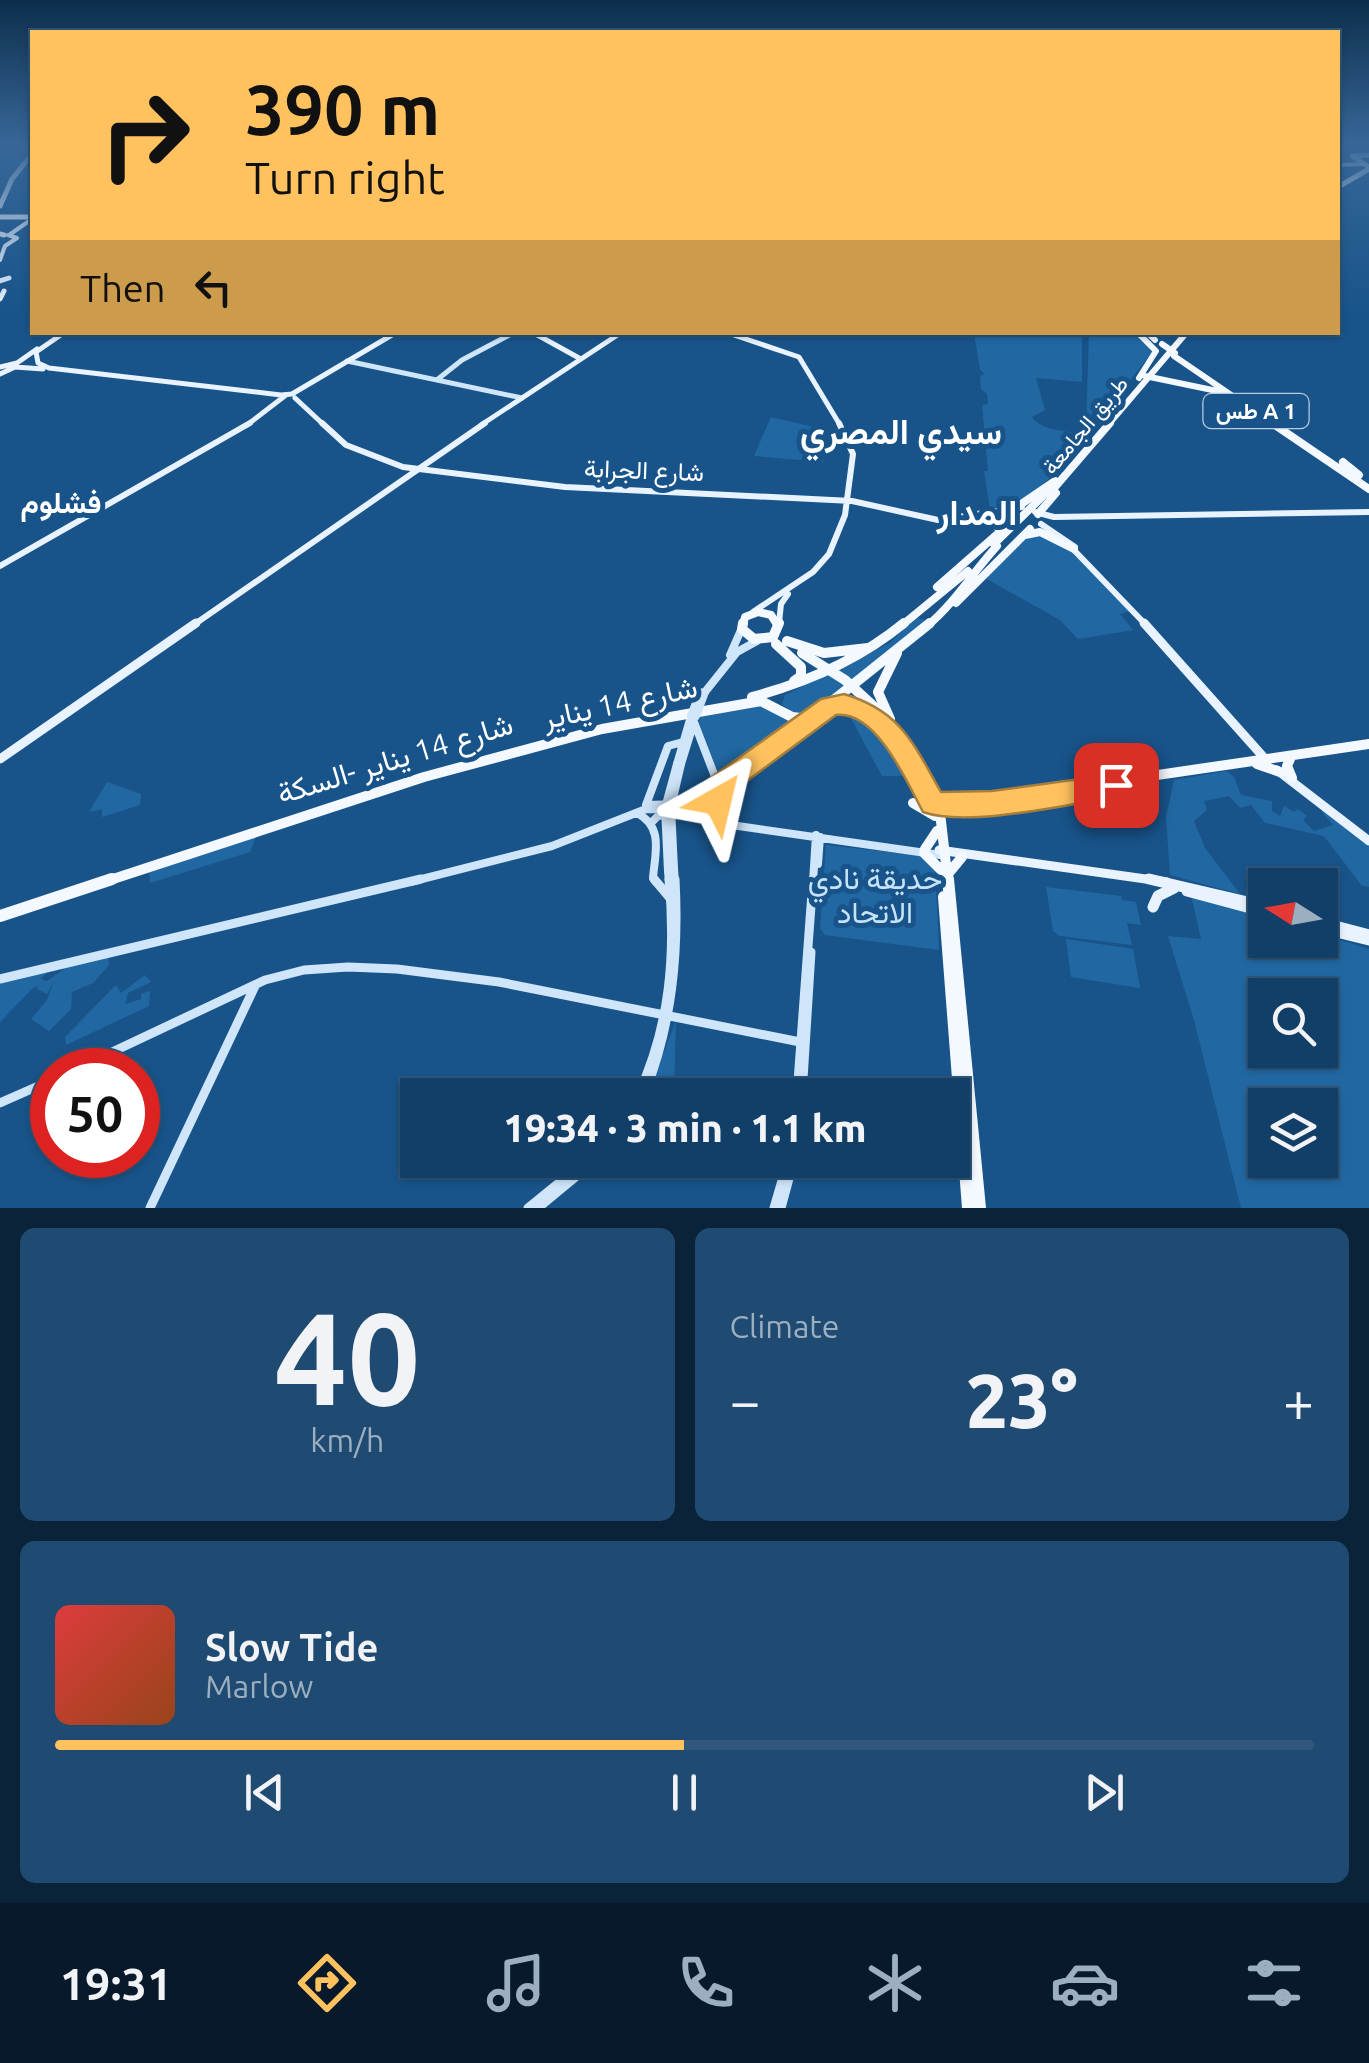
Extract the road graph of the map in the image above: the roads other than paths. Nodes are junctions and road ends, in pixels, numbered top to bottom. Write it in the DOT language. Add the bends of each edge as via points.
graph roads {
  1 [pos="0,217"];
  2 [pos="28,219"];
  3 [pos="0,225"];
  4 [pos="3,235"];
  5 [pos="17,236"];
  6 [pos="1,251"];
  7 [pos="9,278"];
  8 [pos="1,292"];
  9 [pos="59,335"];
  10 [pos="59,335"];
  11 [pos="393,335"];
  12 [pos="509,335"];
  13 [pos="537,335"];
  14 [pos="615,335"];
  15 [pos="737,335"];
  16 [pos="1144,335"];
  17 [pos="1146,335"];
  18 [pos="1181,335"];
  19 [pos="1181,335"];
  20 [pos="1182,335"];
  21 [pos="1175,356"];
  22 [pos="579,358"];
  23 [pos="37,360"];
  24 [pos="346,362"];
  25 [pos="1162,362"];
  26 [pos="20,363"];
  27 [pos="0,370"];
  28 [pos="1143,377"];
  29 [pos="437,380"];
  30 [pos="1172,384"];
  31 [pos="1224,386"];
  32 [pos="466,387"];
  33 [pos="1133,395"];
  34 [pos="290,397"];
  35 [pos="521,399"];
  36 [pos="1248,406"];
  37 [pos="324,429"];
  38 [pos="1068,471"];
  39 [pos="415,472"];
  40 [pos="1058,479"];
  41 [pos="1369,487"];
  42 [pos="671,492"];
  43 [pos="1048,493"];
  44 [pos="826,501"];
  45 [pos="850,502"];
  46 [pos="1015,508"];
  47 [pos="1369,513"];
  48 [pos="846,515"];
  49 [pos="973,520"];
  50 [pos="1010,522"];
  51 [pos="1037,522"];
  52 [pos="1000,531"];
  53 [pos="1014,541"];
  54 [pos="996,545"];
  55 [pos="1074,549"];
  56 [pos="0,568"];
  57 [pos="1106,579"];
  58 [pos="922,604"];
  59 [pos="946,610"];
  60 [pos="751,613"];
  61 [pos="912,618"];
  62 [pos="779,626"];
  63 [pos="929,626"];
  64 [pos="742,629"];
  65 [pos="773,641"];
  66 [pos="876,647"];
  67 [pos="898,652"];
  68 [pos="793,686"];
  69 [pos="702,692"];
  70 [pos="772,692"];
  71 [pos="830,706"];
  72 [pos="779,708"];
  73 [pos="819,714"];
  74 [pos="881,716"];
  75 [pos="792,717"];
  76 [pos="694,718"];
  77 [pos="893,726"];
  78 [pos="779,744"];
  79 [pos="900,744"];
  80 [pos="685,745"];
  81 [pos="1369,745"];
  82 [pos="704,746"];
  83 [pos="0,759"];
  84 [pos="1290,759"];
  85 [pos="1266,761"];
  86 [pos="1137,766"];
  87 [pos="1156,775"];
  88 [pos="1292,778"];
  89 [pos="719,787"];
  90 [pos="926,788"];
  91 [pos="655,790"];
  92 [pos="710,794"];
  93 [pos="697,798"];
  94 [pos="1321,802"];
  95 [pos="915,803"];
  96 [pos="640,810"];
  97 [pos="697,810"];
  98 [pos="711,810"];
  99 [pos="936,810"];
  100 [pos="652,822"];
  101 [pos="818,836"];
  102 [pos="1369,838"];
  103 [pos="962,857"];
  104 [pos="938,858"];
  105 [pos="672,873"];
  106 [pos="658,884"];
  107 [pos="1174,888"];
  108 [pos="671,900"];
  109 [pos="39,904"];
  110 [pos="1248,904"];
  111 [pos="1248,905"];
  112 [pos="1153,907"];
  113 [pos="16,908"];
  114 [pos="0,916"];
  115 [pos="1338,929"];
  116 [pos="1369,937"];
  117 [pos="0,978"];
  118 [pos="256,985"];
  119 [pos="668,1015"];
  120 [pos="803,1043"];
  121 [pos="121,1048"];
  122 [pos="647,1078"];
  123 [pos="801,1078"];
  124 [pos="30,1090"];
  125 [pos="0,1104"];
  126 [pos="565,1178"];
  127 [pos="574,1178"];
  128 [pos="786,1178"];
  129 [pos="150,1208"];
  130 [pos="528,1208"];
  131 [pos="538,1208"];
  132 [pos="777,1208"];
  133 [pos="968,1208"];
  134 [pos="980,1208"];
  1 -- 2 [label="highway"];
  2 -- 3 [label="highway"];
  2 -- 4 [label="main road" via="19,232"];
  2 -- 5 [label="main road"];
  4 -- 5 [label="main road"];
  5 -- 6 [label="main road"];
  7 -- 8 [label="main road"];
  9 -- 23 [label="main road" via="38,351"];
  10 -- 26 [label="main road"];
  11 -- 24 [label="main road"];
  12 -- 29 [label="main road"];
  13 -- 22 [label="main road"];
  14 -- 22 [label="main road"];
  15 -- 45 [label="main road" via="797,355 855,446"];
  16 -- 28 [label="highway" via="1156,350"];
  17 -- 21 [label="highway, bridge"];
  18 -- 28 [label="highway, طريق الجامعة"];
  19 -- 25 [label="highway, طريق الجامعة"];
  20 -- 31 [label="highway" via="1184,354"];
  21 -- 25 [label="highway" via="1195,374 1194,382 1164,378"];
  21 -- 31 [label="highway, طس A 1"];
  21 -- 36 [label="highway, طس A 1"];
  22 -- 35 [label="main road"];
  23 -- 26 [label="main road"];
  23 -- 34 [label="main road" via="50,368"];
  24 -- 29 [label="main road"];
  24 -- 32 [label="main road"];
  24 -- 34 [label="main road"];
  25 -- 28 [label="highway, طريق الجامعة"];
  26 -- 27 [label="main road"];
  26 -- 34 [label="main road"];
  28 -- 30 [label="highway"];
  28 -- 33 [label="highway, طريق الجامعة"];
  28 -- 40 [label="highway, طريق الجامعة"];
  29 -- 32 [label="main road"];
  30 -- 33 [label="highway" via="1149,384"];
  30 -- 36 [label="highway" via="1218,390"];
  31 -- 41 [label="highway, طس A 1"];
  32 -- 35 [label="main road"];
  33 -- 38 [label="highway, طريق الجامعة"];
  34 -- 37 [label="main road, شارع الجرابة"];
  34 -- 56 [label="main road"];
  34 -- 56 [label="main road"];
  35 -- 39 [label="main road"];
  36 -- 41 [label="highway, طس A 1"];
  37 -- 39 [label="main road, شارع الجرابة" via="346,445"];
  37 -- 39 [label="main road, شارع الجرابة" via="344,446"];
  38 -- 43 [label="highway, طريق الجامعة"];
  38 -- 51 [label="highway"];
  39 -- 42 [label="main road, شارع الجرابة" via="552,488"];
  39 -- 83 [label="main road"];
  40 -- 43 [label="highway, طريق الجامعة"];
  40 -- 46 [label="highway"];
  42 -- 44 [label="main road, شارع الجرابة"];
  42 -- 45 [label="main road, شارع الجرابة"];
  43 -- 54 [label="highway, bridge"];
  44 -- 45 [label="main road, شارع الجرابة"];
  44 -- 48 [label="main road"];
  45 -- 48 [label="main road"];
  45 -- 49 [label="main road, شارع الجرابة" via="937,522"];
  45 -- 62 [label="main road" via="832,555 785,597"];
  46 -- 49 [label="main road, شارع الجرابة"];
  46 -- 50 [label="main road" via="1007,512"];
  46 -- 51 [label="main road"];
  47 -- 51 [label="main road"];
  48 -- 60 [label="main road" via="822,564"];
  49 -- 50 [label="main road, شارع الجرابة"];
  49 -- 52 [label="highway"];
  50 -- 51 [label="main road, شارع الجرابة"];
  50 -- 52 [label="highway"];
  51 -- 53 [label="highway"];
  51 -- 55 [label="main road"];
  51 -- 57 [label="main road" via="1082,552"];
  52 -- 58 [label="highway"];
  53 -- 55 [label="highway" via="1037,532"];
  53 -- 59 [label="highway"];
  54 -- 58 [label="highway"];
  54 -- 59 [label="highway"];
  55 -- 57 [label="main road"];
  57 -- 85 [label="main road"];
  57 -- 85 [label="main road"];
  58 -- 61 [label="highway, شارع 14 يناير -السكة"];
  59 -- 63 [label="highway"];
  60 -- 62 [label="highway" via="770,614"];
  60 -- 64 [label="highway"];
  61 -- 63 [label="highway" via="923,615"];
  61 -- 66 [label="highway, شارع 14 يناير -السكة"];
  62 -- 65 [label="highway"];
  62 -- 65 [label="highway"];
  63 -- 67 [label="highway"];
  64 -- 65 [label="highway"];
  64 -- 69 [label="main road" via="736,648"];
  65 -- 66 [label="highway" via="824,653"];
  65 -- 69 [label="main road" via="737,652"];
  65 -- 70 [label="highway" via="802,674"];
  65 -- 74 [label="highway, bridge" via="841,682"];
  66 -- 68 [label="highway, شارع 14 يناير -السكة"];
  67 -- 71 [label="highway"];
  67 -- 77 [label="highway" via="878,692"];
  68 -- 70 [label="highway, شارع 14 يناير -السكة"];
  68 -- 72 [label="highway" via="780,696"];
  69 -- 76 [label="main road, bridge"];
  70 -- 113 [label="highway, شارع 14 يناير -السكة" via="600,725 438,768"];
  71 -- 73 [label="highway"];
  71 -- 79 [label="highway" via="861,708"];
  72 -- 75 [label="highway"];
  72 -- 109 [label="highway, شارع 14 يناير" via="752,702 592,731 424,777"];
  73 -- 75 [label="highway"];
  73 -- 78 [label="main road"];
  74 -- 77 [label="highway"];
  74 -- 79 [label="highway"];
  75 -- 78 [label="main road" via="792,730"];
  76 -- 80 [label="main road"];
  76 -- 82 [label="main road"];
  77 -- 99 [label="highway"];
  78 -- 89 [label="main road"];
  79 -- 90 [label="highway"];
  80 -- 82 [label="main road"];
  80 -- 91 [label="main road" via="668,746"];
  80 -- 105 [label="main road, bridge" via="665,808"];
  81 -- 84 [label="highway"];
  81 -- 85 [label="highway"];
  82 -- 89 [label="main road"];
  84 -- 85 [label="highway"];
  84 -- 88 [label="highway"];
  85 -- 87 [label="highway"];
  85 -- 88 [label="main road"];
  85 -- 94 [label="main road"];
  85 -- 99 [label="highway"];
  86 -- 87 [label="highway"];
  87 -- 99 [label="highway"];
  88 -- 94 [label="main road"];
  89 -- 92 [label="main road"];
  90 -- 95 [label="highway"];
  90 -- 99 [label="highway"];
  91 -- 93 [label="main road" via="665,798"];
  91 -- 96 [label="main road"];
  92 -- 93 [label="main road"];
  92 -- 98 [label="main road" via="718,801"];
  93 -- 96 [label="main road"];
  93 -- 98 [label="main road" via="699,807"];
  94 -- 102 [label="main road"];
  95 -- 99 [label="highway"];
  96 -- 97 [label="main road"];
  96 -- 100 [label="main road"];
  96 -- 117 [label="main road" via="534,852"];
  97 -- 98 [label="main road"];
  97 -- 100 [label="main road"];
  98 -- 101 [label="main road" via="723,822"];
  99 -- 104 [label="highway"];
  99 -- 104 [label="highway"];
  100 -- 106 [label="main road"];
  101 -- 104 [label="main road"];
  101 -- 120 [label="main road"];
  103 -- 104 [label="highway"];
  103 -- 104 [label="main road"];
  103 -- 107 [label="main road"];
  104 -- 110 [label="main road" via="1168,882"];
  104 -- 133 [label="highway"];
  104 -- 134 [label="highway"];
  105 -- 106 [label="main road"];
  105 -- 108 [label="main road"];
  105 -- 119 [label="main road" via="676,978"];
  106 -- 108 [label="main road"];
  107 -- 111 [label="main road"];
  107 -- 112 [label="main road" via="1161,893"];
  108 -- 119 [label="main road"];
  109 -- 113 [label="highway, شارع 14 يناير"];
  109 -- 114 [label="highway"];
  113 -- 114 [label="highway"];
  115 -- 116 [label="main road"];
  118 -- 119 [label="main road" via="294,972 396,971"];
  118 -- 121 [label="main road"];
  118 -- 129 [label="main road"];
  119 -- 120 [label="main road"];
  119 -- 122 [label="main road"];
  120 -- 123 [label="main road"];
  124 -- 125 [label="main road"];
  126 -- 130 [label="main road"];
  127 -- 131 [label="main road"];
  128 -- 132 [label="main road"];
}
